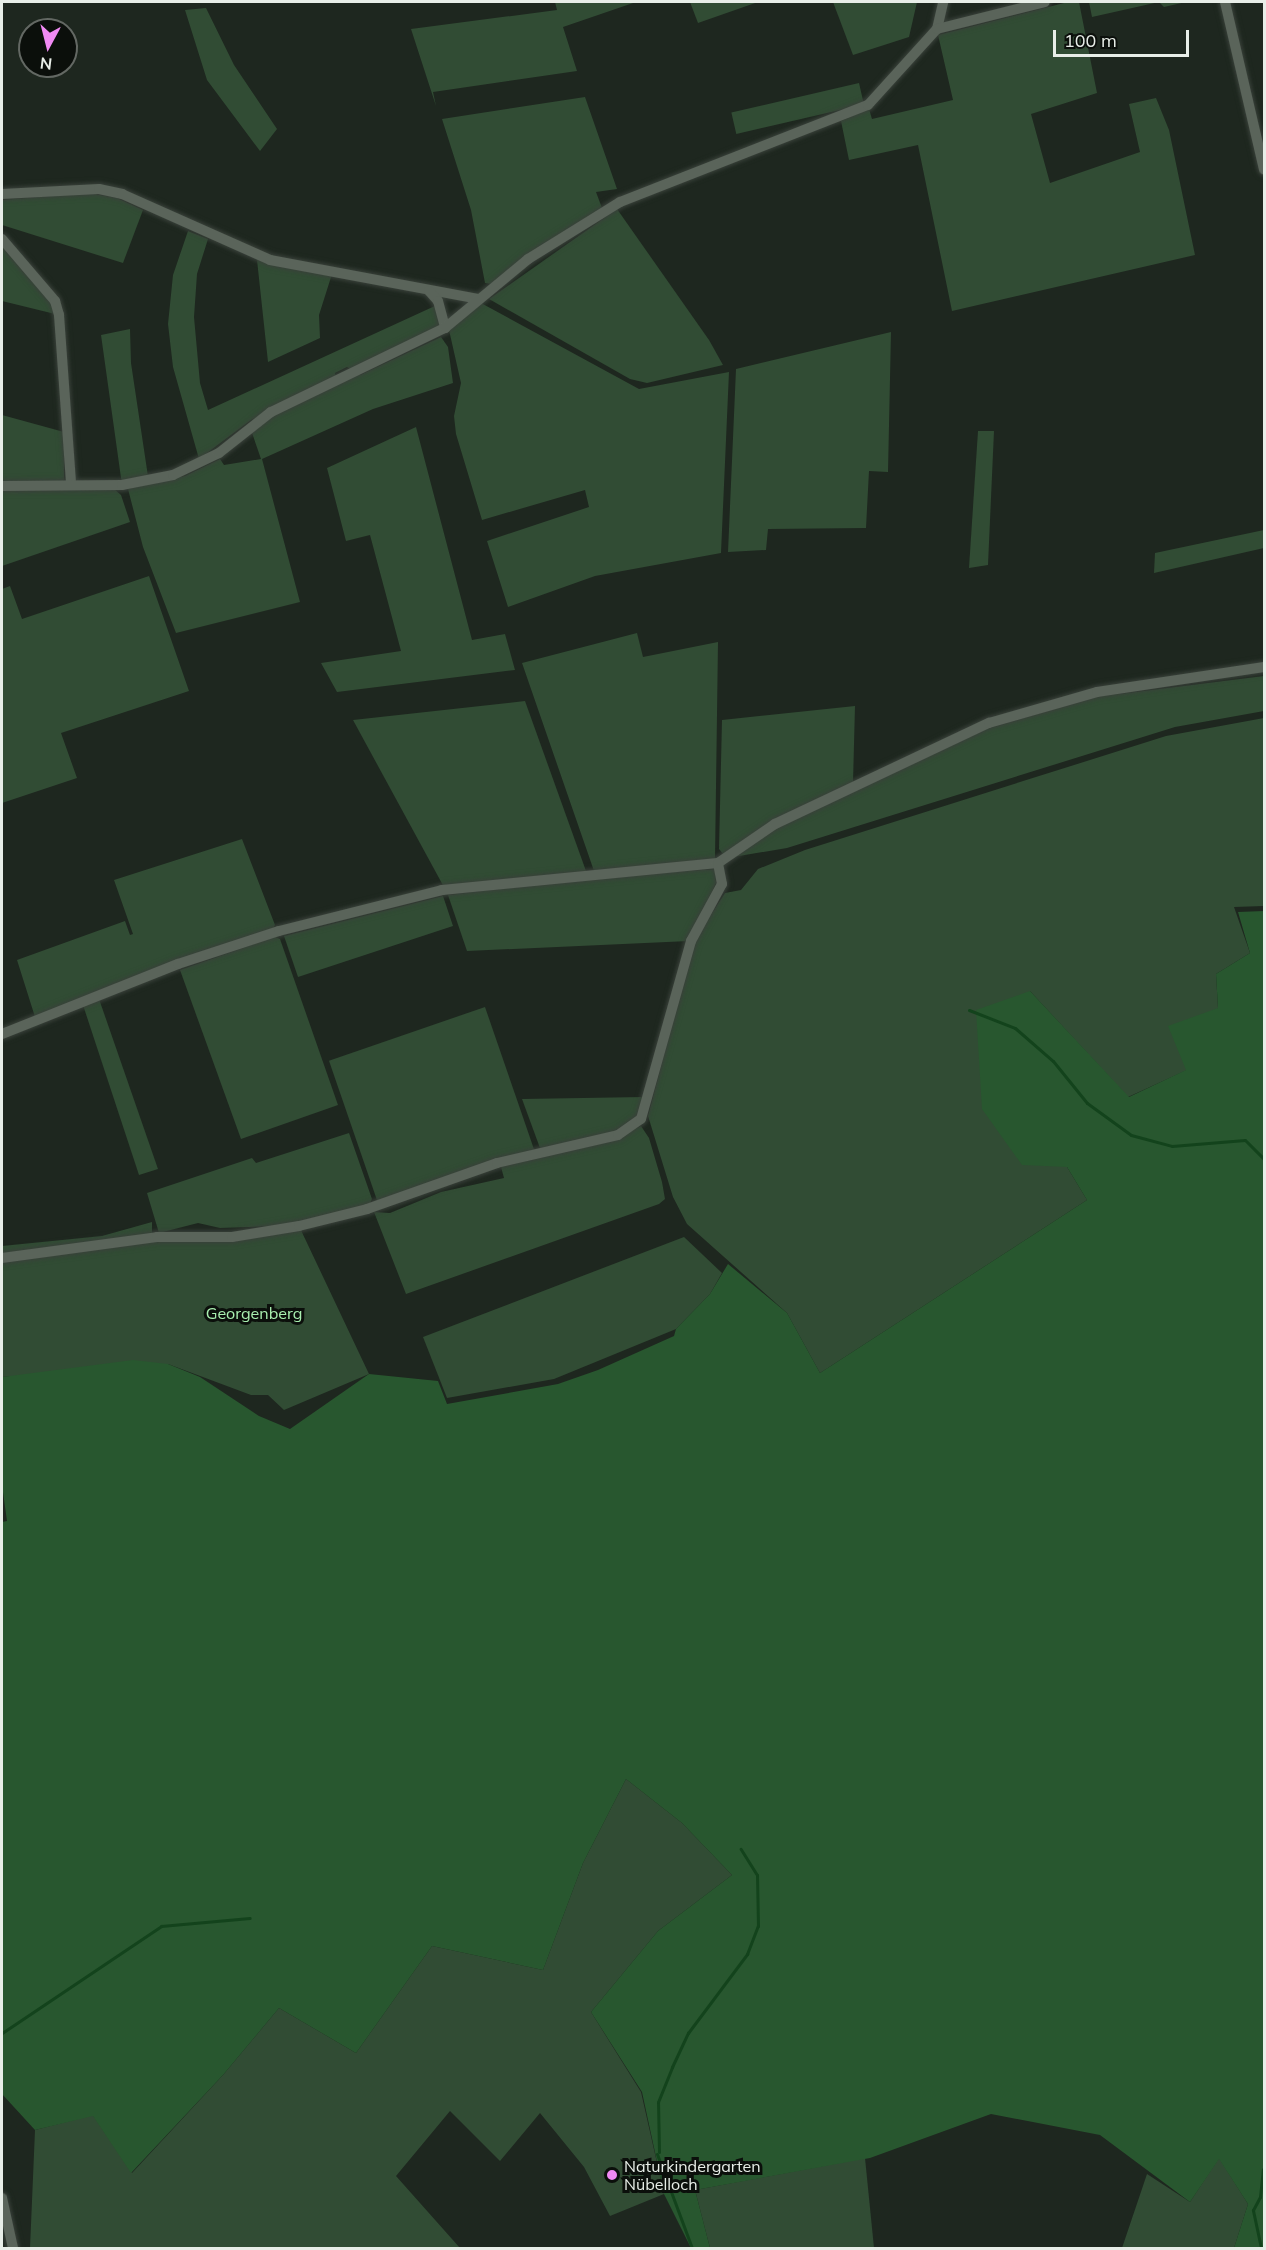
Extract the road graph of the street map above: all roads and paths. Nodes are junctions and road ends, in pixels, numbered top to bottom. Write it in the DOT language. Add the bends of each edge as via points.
graph roads {
  1 [pos="943,2"];
  2 [pos="1045,2"];
  3 [pos="1225,2"];
  4 [pos="937,29"];
  5 [pos="1264,170"];
  6 [pos="2,194"];
  7 [pos="2,239"];
  8 [pos="429,291"];
  9 [pos="479,298"];
  10 [pos="445,328"];
  11 [pos="71,484"];
  12 [pos="2,486"];
  13 [pos="1264,667"];
  14 [pos="718,863"];
  15 [pos="2,1034"];
  16 [pos="2,1258"];
  17 [pos="2,2198"];
  18 [pos="13,2248"];
  1 -- 4 [label="street"];
  2 -- 4 [label="street"];
  3 -- 5 [label="street"];
  4 -- 9 [label="street" via="868,105 620,202 528,260"];
  6 -- 8 [label="street" via="99,189 122,194 270,260"];
  7 -- 11 [label="street" via="55,301 59,315"];
  8 -- 9 [label="street"];
  8 -- 10 [label="street" via="444,314"];
  9 -- 10 [label="street"];
  10 -- 11 [label="street" via="272,412 219,453 173,475 122,485"];
  11 -- 12 [label="street"];
  13 -- 14 [label="street" via="1097,692 989,723 775,824"];
  14 -- 15 [label="street" via="442,890 279,931 178,964"];
  14 -- 16 [label="street" via="722,884 691,941 641,1119 618,1135 497,1163 367,1209 299,1226 232,1237 156,1237"];
  17 -- 18 [label="street"];
}
